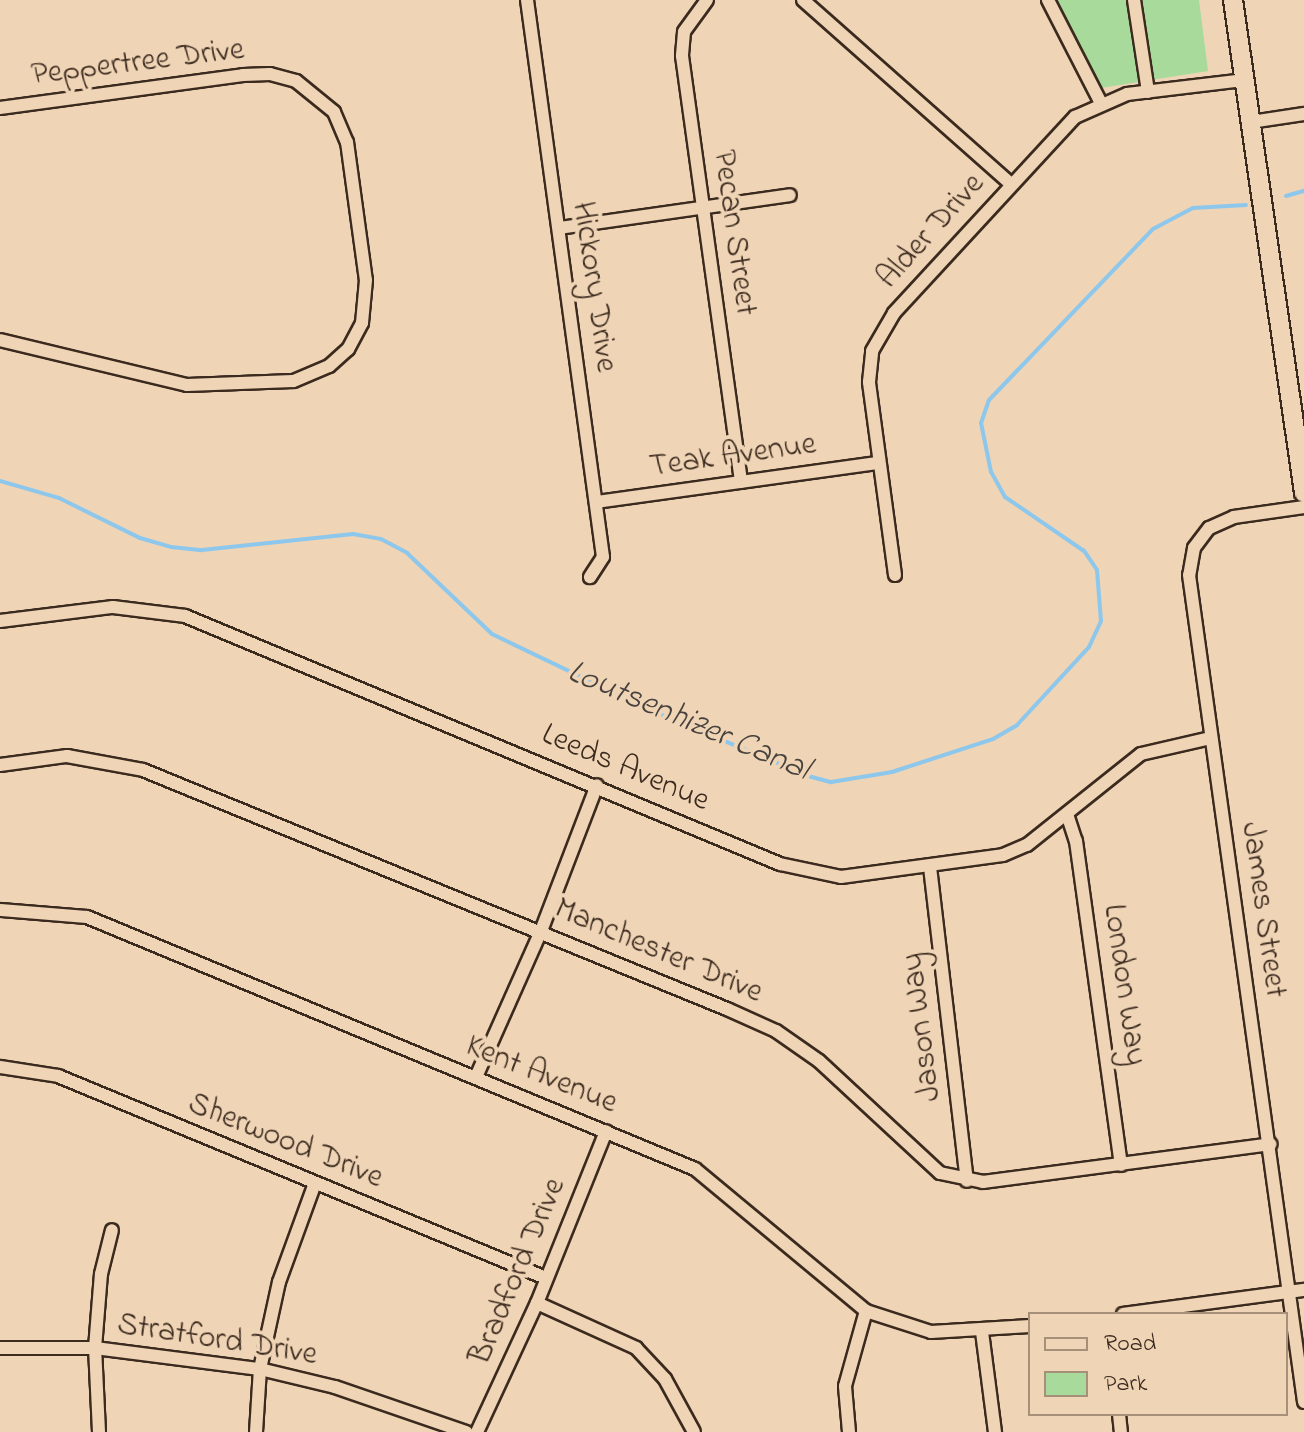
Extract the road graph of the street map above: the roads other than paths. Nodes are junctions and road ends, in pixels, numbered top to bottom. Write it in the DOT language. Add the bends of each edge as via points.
graph roads {
  1 [pos="527,0"];
  2 [pos="707,0"];
  3 [pos="803,0"];
  4 [pos="1048,0"];
  5 [pos="1134,0"];
  6 [pos="1233,0"];
  7 [pos="1245,80"];
  8 [pos="1148,92"];
  9 [pos="1101,103"];
  10 [pos="0,108"];
  11 [pos="1304,114"];
  12 [pos="1251,122"];
  13 [pos="1011,184"];
  14 [pos="790,195"];
  15 [pos="703,207"];
  16 [pos="559,228"];
  17 [pos="0,340"];
  18 [pos="878,463"];
  19 [pos="741,482"];
  20 [pos="1304,493"];
  21 [pos="596,502"];
  22 [pos="1304,507"];
  23 [pos="895,575"];
  24 [pos="590,577"];
  25 [pos="0,621"];
  26 [pos="1211,738"];
  27 [pos="0,765"];
  28 [pos="597,785"];
  29 [pos="1067,814"];
  30 [pos="930,867"];
  31 [pos="0,910"];
  32 [pos="541,931"];
  33 [pos="0,1067"];
  34 [pos="476,1077"];
  35 [pos="606,1131"];
  36 [pos="1270,1144"];
  37 [pos="1121,1165"];
  38 [pos="967,1181"];
  39 [pos="315,1183"];
  40 [pos="112,1230"];
  41 [pos="546,1278"];
  42 [pos="1304,1290"];
  43 [pos="1289,1292"];
  44 [pos="537,1303"];
  45 [pos="866,1311"];
  46 [pos="1138,1312"];
  47 [pos="1028,1326"];
  48 [pos="982,1332"];
  49 [pos="0,1348"];
  50 [pos="95,1348"];
  51 [pos="260,1369"];
  52 [pos="1304,1402"];
  53 [pos="99,1432"];
  54 [pos="256,1432"];
  55 [pos="466,1432"];
  56 [pos="477,1432"];
  57 [pos="694,1432"];
  58 [pos="849,1432"];
  59 [pos="995,1432"];
  1 -- 16 [label="street, Hickory Drive"];
  2 -- 15 [label="street, Pecan Street" via="684,32 682,56"];
  3 -- 13 [label="street"];
  4 -- 9 [label="street"];
  5 -- 8 [label="street"];
  6 -- 7 [label="street"];
  7 -- 8 [label="street, Alder Drive"];
  7 -- 12 [label="street"];
  8 -- 9 [label="street, Alder Drive"];
  9 -- 13 [label="street, Alder Drive" via="1075,117"];
  10 -- 17 [label="street, Peppertree Drive" via="243,75 270,74 296,81 334,112 347,142 366,280 362,323 348,349 329,366 293,381 187,385"];
  11 -- 12 [label="street"];
  12 -- 20 [label="street"];
  13 -- 18 [label="street, Alder Drive" via="894,313 872,351 869,382"];
  14 -- 15 [label="street"];
  15 -- 16 [label="street"];
  15 -- 19 [label="street, Pecan Street"];
  16 -- 21 [label="street, Hickory Drive"];
  18 -- 19 [label="street, Teak Avenue"];
  18 -- 23 [label="street, Alder Drive"];
  19 -- 21 [label="street, Teak Avenue"];
  21 -- 24 [label="street, Hickory Drive" via="603,557"];
  22 -- 26 [label="street, James Street" via="1234,517 1209,528 1194,548 1189,575"];
  25 -- 28 [label="street, Leeds Avenue" via="113,607 185,616"];
  26 -- 29 [label="street, Leeds Avenue" via="1141,754"];
  26 -- 36 [label="street, James Street"];
  27 -- 32 [label="street, Manchester Drive" via="67,756 143,770"];
  28 -- 30 [label="street, Leeds Avenue" via="808,872 841,877"];
  28 -- 32 [label="street"];
  29 -- 30 [label="street, Leeds Avenue" via="1027,845 1003,855"];
  29 -- 37 [label="street, London Way" via="1076,841"];
  30 -- 38 [label="street, Jason Way"];
  31 -- 34 [label="street, Kent Avenue" via="87,917"];
  32 -- 34 [label="street"];
  32 -- 38 [label="street, Manchester Drive" via="776,1031 819,1061 940,1173"];
  33 -- 39 [label="street, Sherwood Drive" via="58,1076"];
  34 -- 35 [label="street, Kent Avenue"];
  35 -- 41 [label="street, Bradford Drive"];
  35 -- 45 [label="street, Kent Avenue" via="695,1169"];
  36 -- 37 [label="street"];
  36 -- 43 [label="street, James Street"];
  37 -- 38 [label="street"];
  39 -- 41 [label="street, Sherwood Drive"];
  39 -- 51 [label="street" via="279,1282"];
  40 -- 50 [label="street" via="101,1274"];
  41 -- 44 [label="street, Bradford Drive"];
  42 -- 43 [label="street"];
  43 -- 46 [label="street"];
  43 -- 52 [label="street, James Street"];
  44 -- 56 [label="street, Bradford Drive"];
  44 -- 57 [label="street" via="636,1348 665,1379"];
  45 -- 48 [label="street, Kent Avenue" via="931,1332"];
  45 -- 58 [label="street" via="845,1386"];
  47 -- 48 [label="street, Kent Avenue"];
  48 -- 59 [label="street"];
  49 -- 50 [label="street, Stratford Drive"];
  50 -- 51 [label="street, Stratford Drive"];
  50 -- 53 [label="street"];
  51 -- 54 [label="street"];
  51 -- 55 [label="street, Stratford Drive" via="335,1387"];
}
